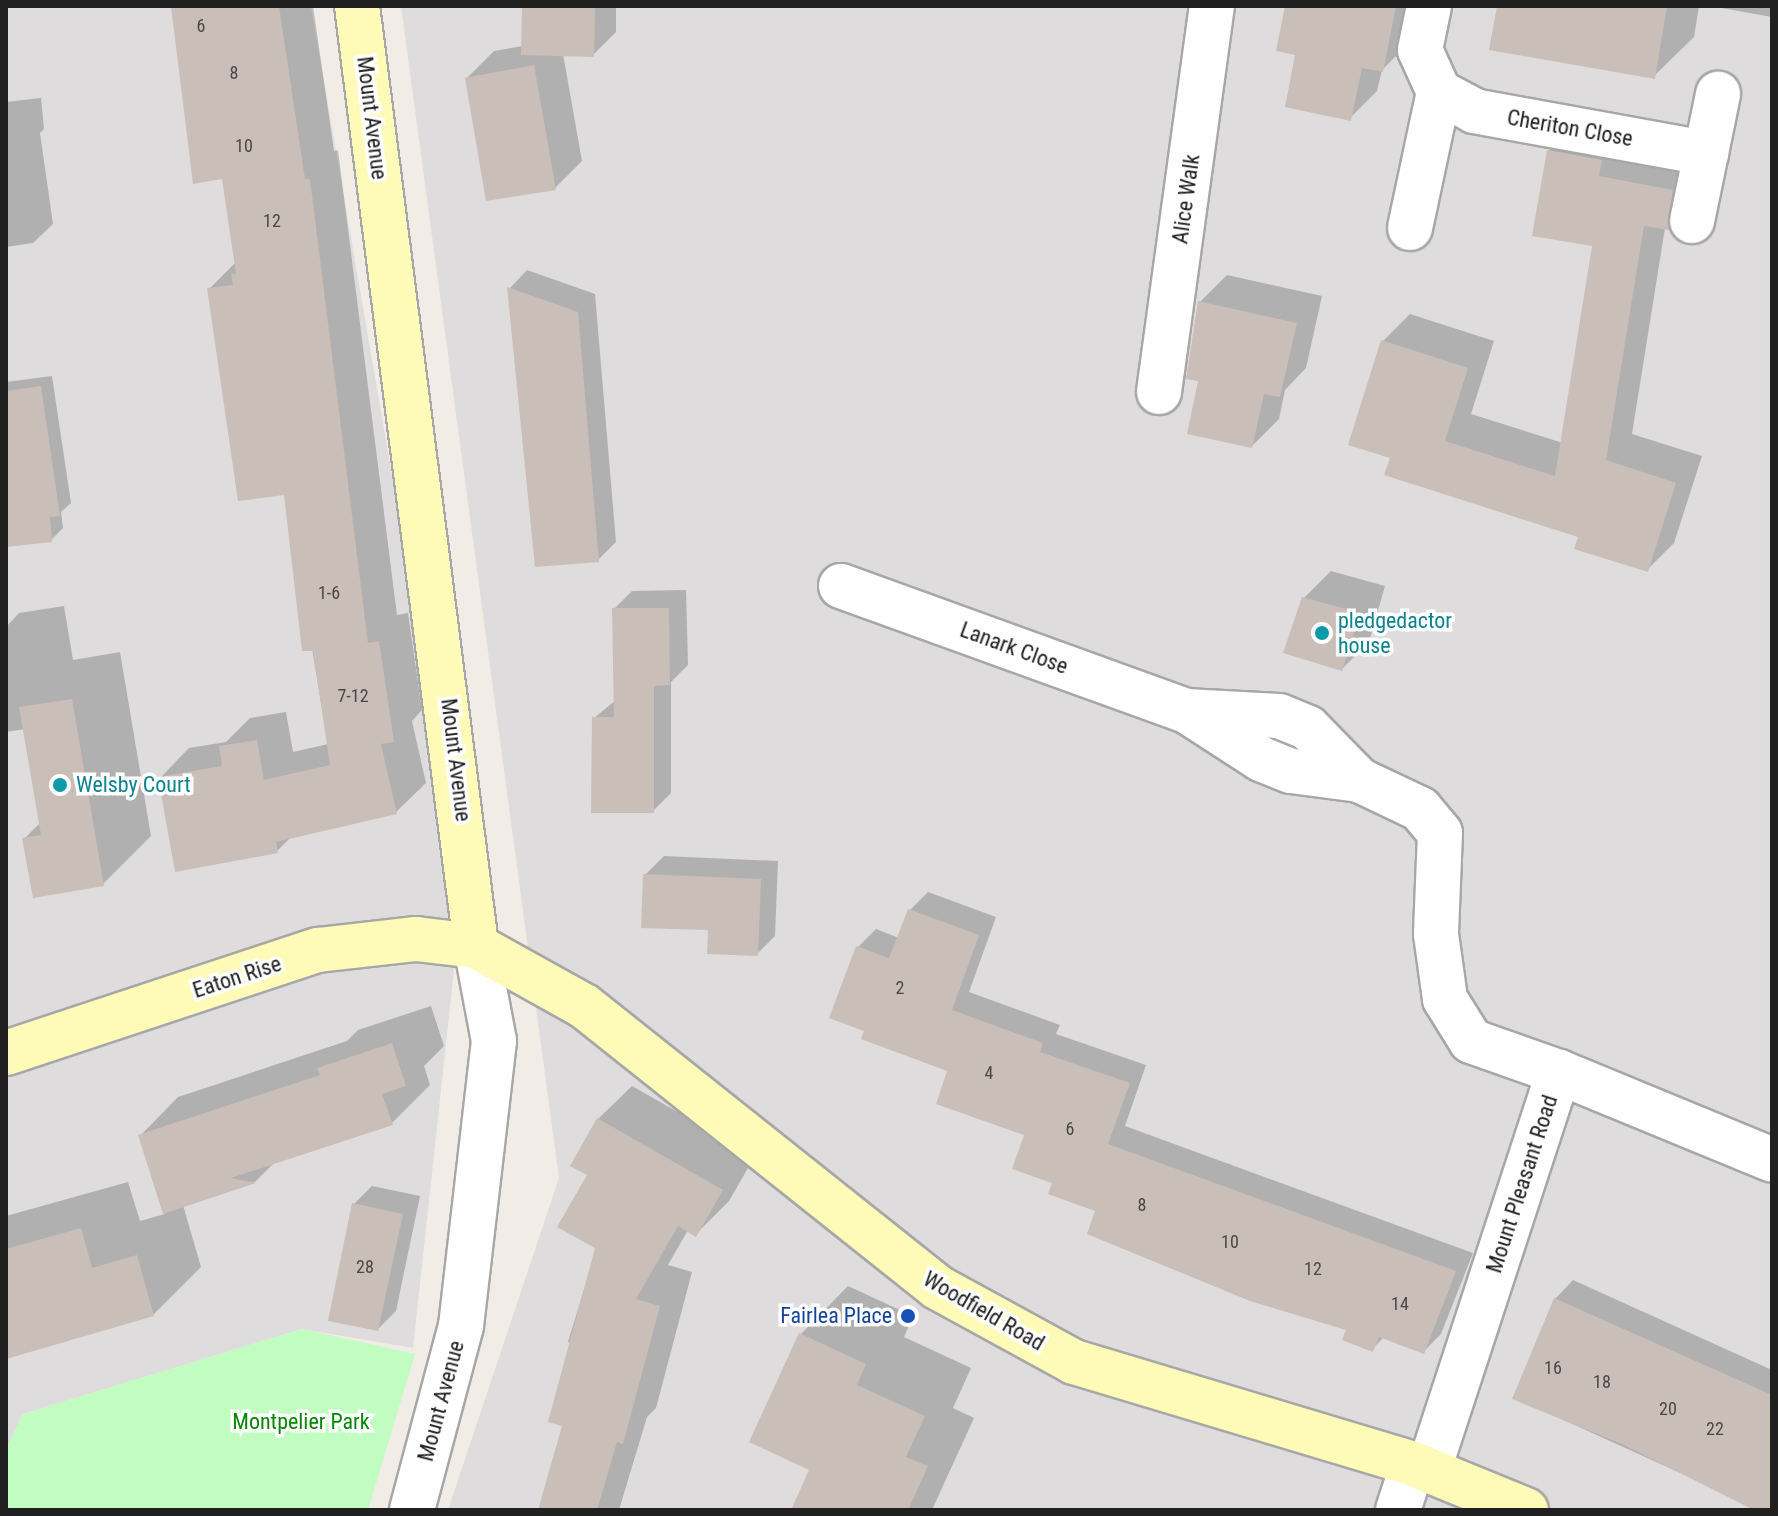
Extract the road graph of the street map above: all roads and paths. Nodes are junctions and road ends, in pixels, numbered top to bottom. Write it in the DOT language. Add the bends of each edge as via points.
graph roads {
  1 [pos="357,6"];
  2 [pos="1212,6"];
  3 [pos="1429,6"];
  4 [pos="1439,92"];
  5 [pos="1718,94"];
  6 [pos="1706,153"];
  7 [pos="1692,221"];
  8 [pos="1410,228"];
  9 [pos="1159,392"];
  10 [pos="841,586"];
  11 [pos="476,946"];
  12 [pos="6,1053"];
  13 [pos="1559,1072"];
  14 [pos="1772,1160"];
  15 [pos="1421,1467"];
  16 [pos="412,1510"];
  17 [pos="1398,1510"];
  18 [pos="1526,1510"];
  1 -- 11 [label="street, Mount Avenue"];
  2 -- 9 [label="street, Alice Walk"];
  3 -- 4 [label="street" via="1420,50"];
  4 -- 6 [label="street, Cheriton Close" via="1474,111"];
  4 -- 8 [label="street"];
  5 -- 6 [label="street"];
  6 -- 7 [label="street"];
  10 -- 13 [label="street, Lanark Close" via="1186,711 1279,716 1308,728 1359,780 1420,809 1440,833 1436,934 1445,999 1471,1041"];
  11 -- 12 [label="street, Eaton Rise" via="416,939 318,950"];
  11 -- 15 [label="street, Woodfield Road" via="584,1006 950,1295 1074,1362"];
  11 -- 16 [label="street, Mount Avenue" via="494,1041 461,1326"];
  13 -- 14 [label="street, Mount Pleasant Road"];
  13 -- 15 [label="street, Mount Pleasant Road"];
  15 -- 17 [label="street"];
  15 -- 18 [label="street, Woodfield Road"];
}
